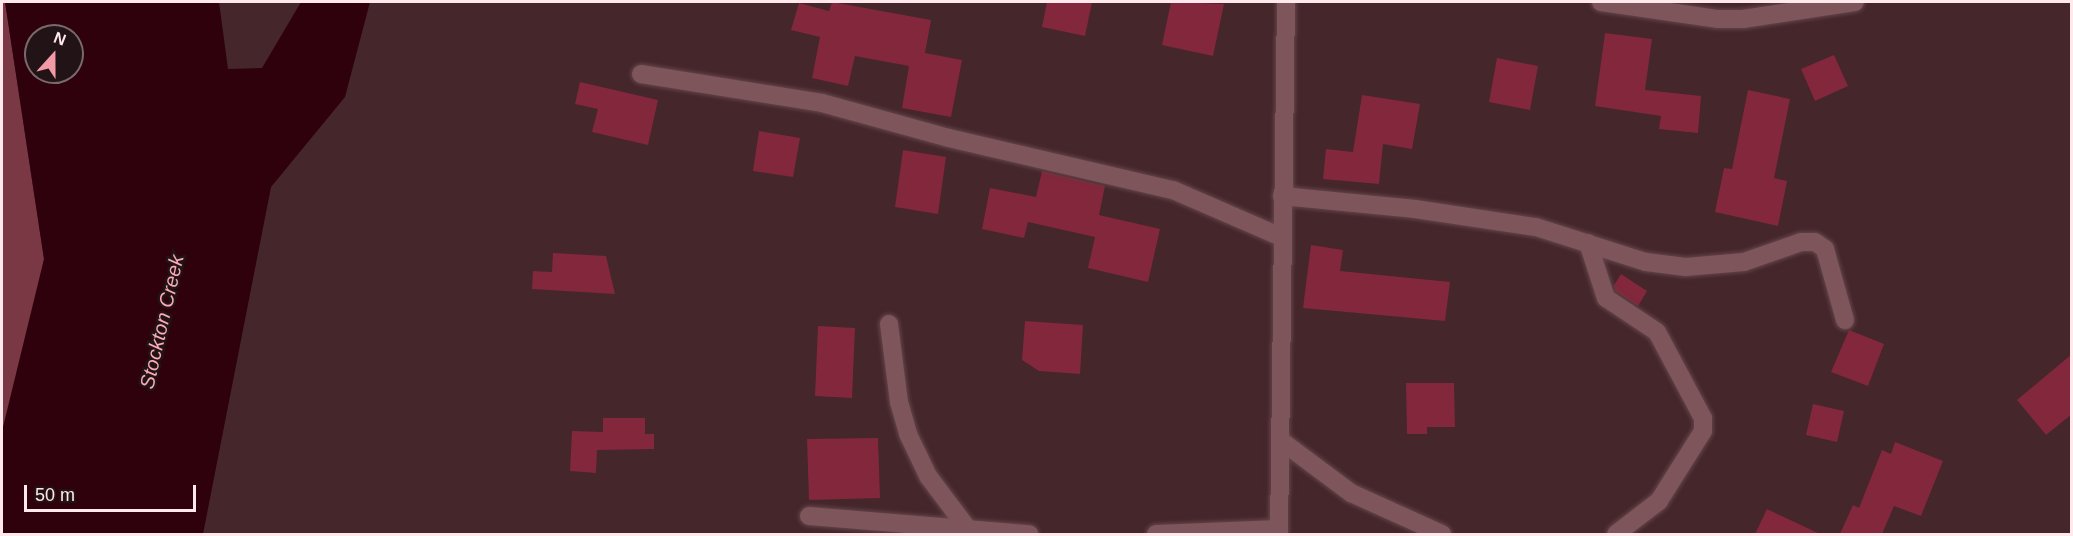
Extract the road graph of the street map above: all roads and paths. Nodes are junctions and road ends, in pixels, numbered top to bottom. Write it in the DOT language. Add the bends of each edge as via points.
graph roads {
  1 [pos="1286,2"];
  2 [pos="1601,2"];
  3 [pos="1855,2"];
  4 [pos="641,74"];
  5 [pos="1282,196"];
  6 [pos="1281,237"];
  7 [pos="1588,243"];
  8 [pos="1845,320"];
  9 [pos="889,324"];
  10 [pos="1280,440"];
  11 [pos="809,516"];
  12 [pos="968,529"];
  13 [pos="1279,532"];
  14 [pos="1233,533"];
  15 [pos="1029,534"];
  16 [pos="1156,534"];
  17 [pos="1442,534"];
  18 [pos="1616,534"];
  1 -- 5 [label="street"];
  2 -- 3 [label="street" via="1717,19 1743,19"];
  4 -- 6 [label="street" via="822,103 950,138 1173,190"];
  5 -- 6 [label="street"];
  5 -- 7 [label="street" via="1476,217 1536,227"];
  6 -- 10 [label="street"];
  7 -- 8 [label="street" via="1646,262 1686,267 1744,262 1801,242 1815,242 1825,249"];
  7 -- 18 [label="street" via="1606,298 1657,332 1702,418 1703,431 1659,501"];
  9 -- 12 [label="street" via="899,402 908,434 928,476"];
  10 -- 13 [label="street"];
  10 -- 17 [label="street" via="1351,493"];
  11 -- 12 [label="street"];
  12 -- 15 [label="street"];
  13 -- 14 [label="street"];
  14 -- 16 [label="street"];
}
